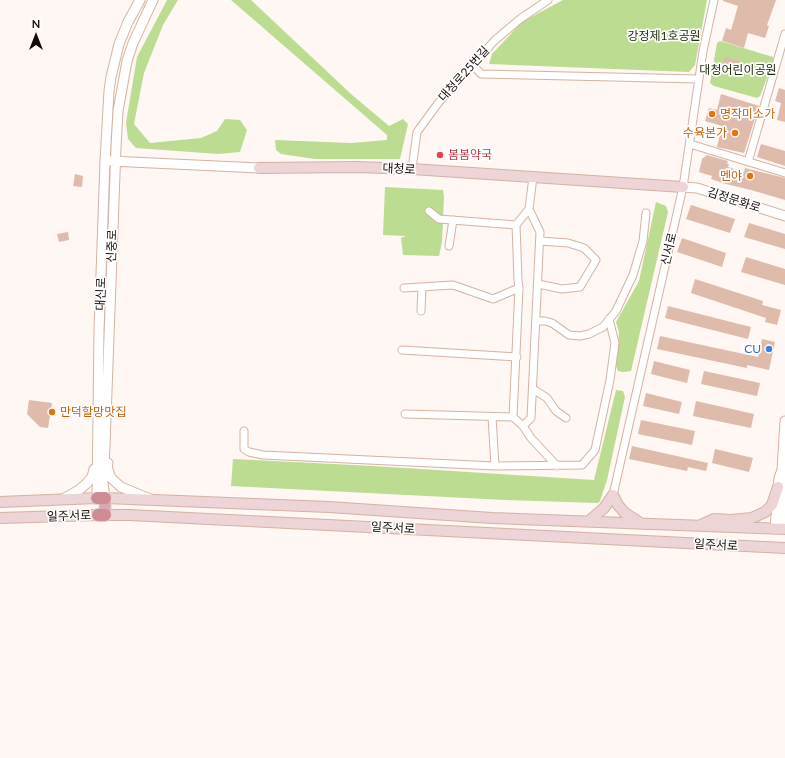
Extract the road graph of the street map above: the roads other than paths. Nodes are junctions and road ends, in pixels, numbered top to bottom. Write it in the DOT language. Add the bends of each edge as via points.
graph roads {
  1 [pos="140,0"];
  2 [pos="153,0"];
  3 [pos="548,0"];
  4 [pos="714,0"];
  5 [pos="785,34"];
  6 [pos="473,65"];
  7 [pos="699,79"];
  8 [pos="690,144"];
  9 [pos="105,161"];
  10 [pos="115,161"];
  11 [pos="748,162"];
  12 [pos="259,168"];
  13 [pos="412,170"];
  14 [pos="785,173"];
  15 [pos="533,177"];
  16 [pos="684,187"];
  17 [pos="529,209"];
  18 [pos="429,211"];
  19 [pos="646,213"];
  20 [pos="785,216"];
  21 [pos="453,220"];
  22 [pos="516,225"];
  23 [pos="540,241"];
  24 [pos="449,246"];
  25 [pos="538,284"];
  26 [pos="422,287"];
  27 [pos="404,288"];
  28 [pos="519,288"];
  29 [pos="421,311"];
  30 [pos="609,319"];
  31 [pos="536,321"];
  32 [pos="402,350"];
  33 [pos="517,357"];
  34 [pos="533,389"];
  35 [pos="405,414"];
  36 [pos="492,417"];
  37 [pos="514,417"];
  38 [pos="566,418"];
  39 [pos="785,421"];
  40 [pos="523,426"];
  41 [pos="244,431"];
  42 [pos="101,445"];
  43 [pos="495,466"];
  44 [pos="557,466"];
  45 [pos="783,486"];
  46 [pos="613,495"];
  47 [pos="101,498"];
  48 [pos="63,499"];
  49 [pos="150,499"];
  50 [pos="0,502"];
  51 [pos="101,515"];
  52 [pos="0,518"];
  53 [pos="589,521"];
  54 [pos="642,524"];
  55 [pos="699,526"];
  56 [pos="781,529"];
  57 [pos="781,548"];
  1 -- 9 [label="street, 대신로" via="119,44 112,71"];
  2 -- 10 [label="street, 신중로" via="127,61 120,95"];
  3 -- 6 [label="street, 대청로25번길" via="494,41"];
  4 -- 7 [label="street, 신서로"];
  5 -- 11 [label="street"];
  6 -- 7 [label="street" via="481,74"];
  6 -- 13 [label="street, 대청로25번길" via="439,102 417,132"];
  7 -- 8 [label="street, 신서로"];
  8 -- 11 [label="street"];
  8 -- 16 [label="street, 신서로"];
  9 -- 10 [label="street, 대청로"];
  9 -- 42 [label="street, 대신로" via="100,323"];
  10 -- 12 [label="street, 대청로"];
  10 -- 42 [label="street, 신중로"];
  11 -- 14 [label="street"];
  12 -- 13 [label="main road, 대청로" via="356,167"];
  13 -- 15 [label="main road, 대청로"];
  15 -- 16 [label="main road, 대청로"];
  15 -- 17 [label="street"];
  16 -- 20 [label="street, 김정문화로" via="697,188"];
  16 -- 46 [label="street, 신서로"];
  17 -- 22 [label="street"];
  17 -- 23 [label="street" via="540,232"];
  18 -- 21 [label="street" via="439,219"];
  19 -- 30 [label="street" via="643,241 633,275 616,311"];
  21 -- 22 [label="street"];
  21 -- 24 [label="street"];
  22 -- 28 [label="street"];
  23 -- 25 [label="street"];
  23 -- 25 [label="street" via="568,243 584,248 596,260 580,287 562,289"];
  25 -- 31 [label="street"];
  26 -- 27 [label="street"];
  26 -- 28 [label="street" via="453,286 493,299"];
  26 -- 29 [label="street"];
  28 -- 33 [label="street"];
  30 -- 31 [label="street" via="603,327 580,336 569,335 552,323"];
  30 -- 44 [label="street" via="615,343 609,387 595,450 582,465"];
  31 -- 34 [label="street"];
  32 -- 33 [label="street"];
  33 -- 37 [label="street"];
  34 -- 38 [label="street" via="548,398 556,411"];
  34 -- 40 [label="street" via="531,418"];
  35 -- 36 [label="street"];
  36 -- 37 [label="street"];
  36 -- 43 [label="street"];
  37 -- 40 [label="street"];
  39 -- 45 [label="street" via="782,470 779,478"];
  40 -- 44 [label="street"];
  41 -- 43 [label="street" via="244,448 249,452 263,455"];
  42 -- 47 [label="street, 신중로"];
  42 -- 48 [label="street" via="95,449 92,478 79,490"];
  42 -- 49 [label="street" via="108,452 107,467 111,478 121,487"];
  43 -- 44 [label="street"];
  45 -- 55 [label="main road" via="765,512 752,518 714,519"];
  45 -- 56 [label="street"];
  46 -- 53 [label="main road" via="604,508"];
  46 -- 54 [label="main road" via="625,513"];
  47 -- 48 [label="main road, 일주서로"];
  47 -- 49 [label="main road, 일주서로"];
  47 -- 51 [label="main road"];
  48 -- 50 [label="main road, 일주서로"];
  49 -- 53 [label="main road, 일주서로"];
  51 -- 52 [label="main road, 일주서로"];
  51 -- 57 [label="main road, 일주서로" via="130,514"];
  53 -- 54 [label="main road, 일주서로"];
  54 -- 55 [label="main road, 일주서로"];
  55 -- 56 [label="main road, 일주서로"];
  56 -- 57 [label="main road"];
}
